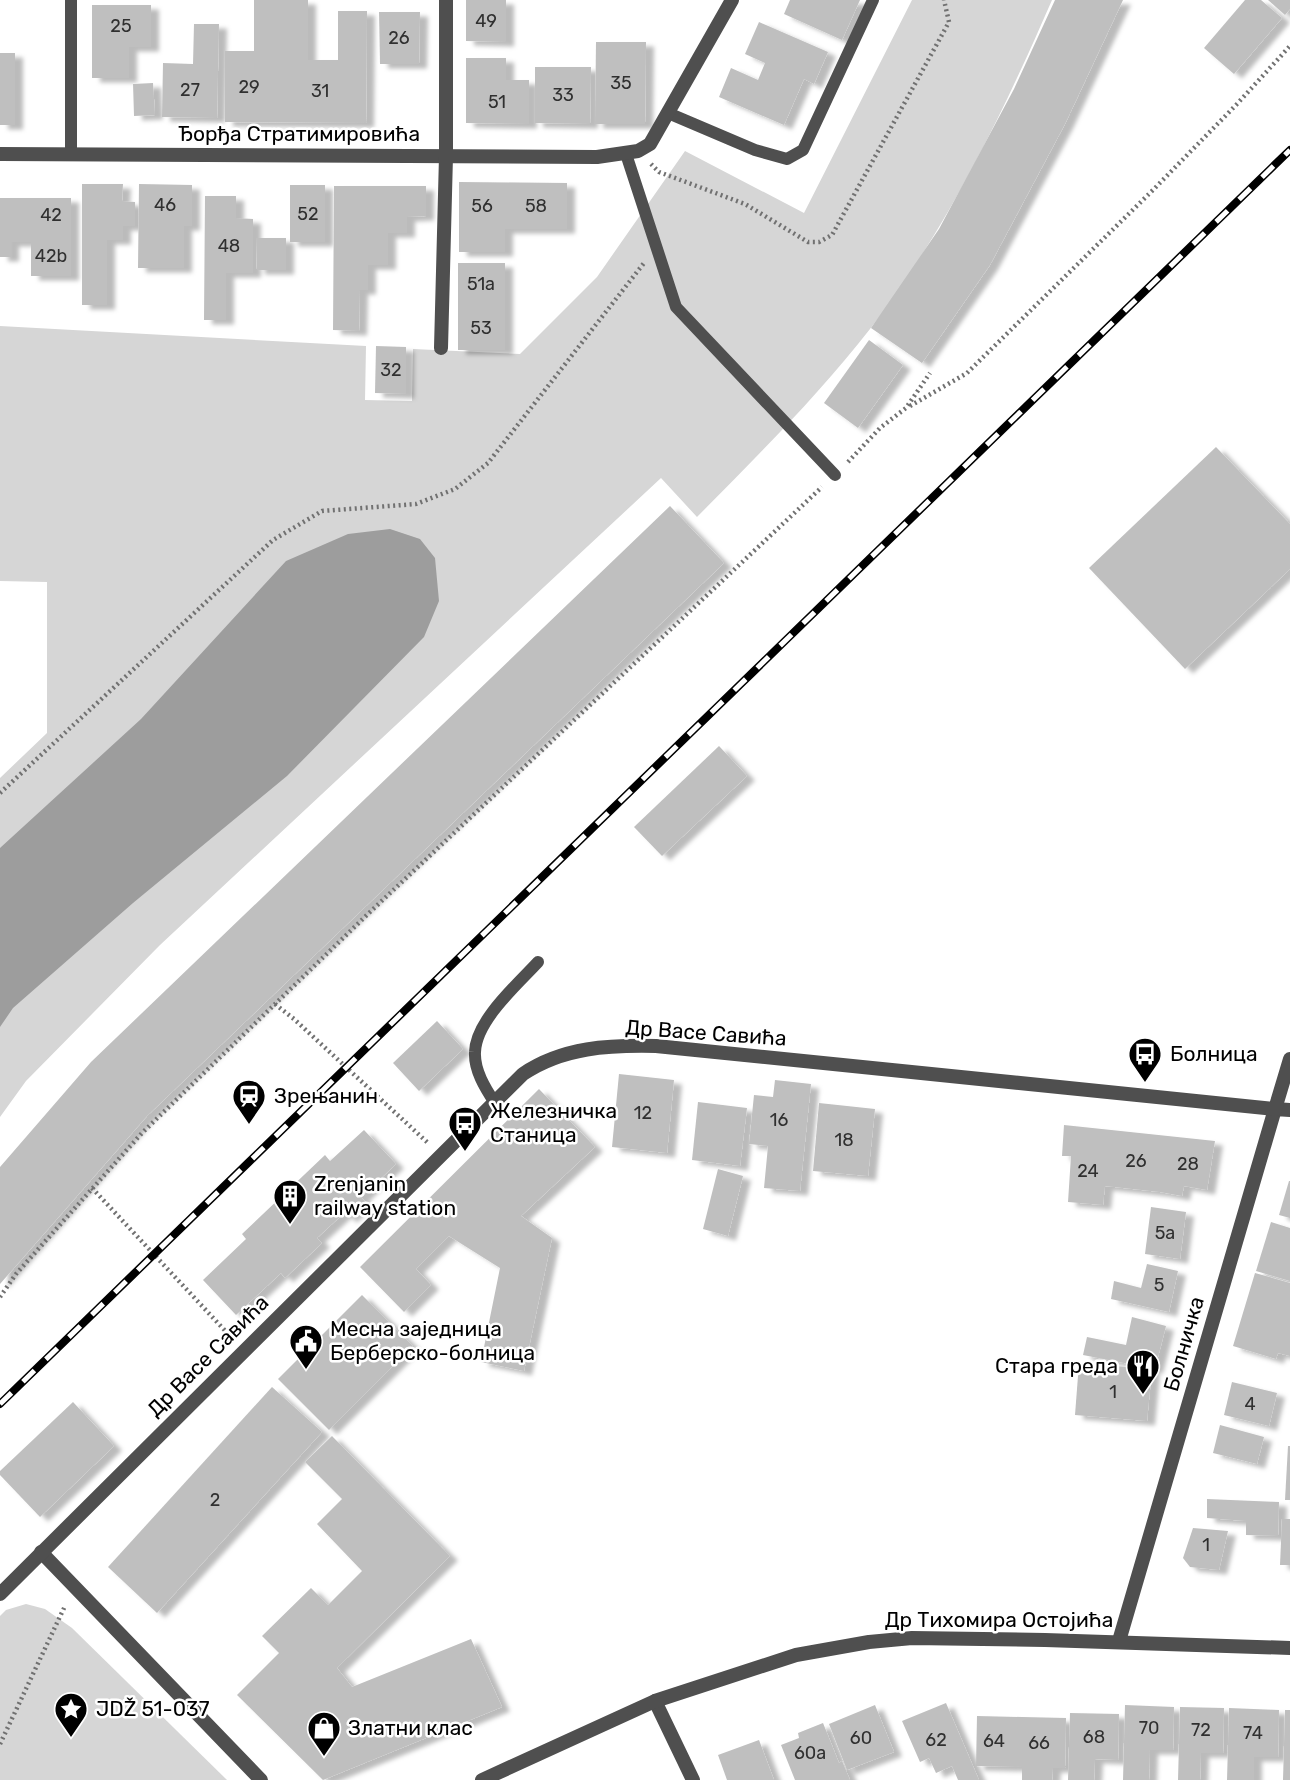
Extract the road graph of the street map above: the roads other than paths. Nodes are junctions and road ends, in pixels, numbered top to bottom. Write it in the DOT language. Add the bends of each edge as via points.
graph roads {
  1 [pos="71,0"];
  2 [pos="446,0"];
  3 [pos="732,0"];
  4 [pos="873,0"];
  5 [pos="668,113"];
  6 [pos="71,153"];
  7 [pos="0,154"];
  8 [pos="626,154"];
  9 [pos="446,156"];
  10 [pos="441,348"];
  11 [pos="835,475"];
  12 [pos="538,962"];
  13 [pos="1290,1059"];
  14 [pos="495,1103"];
  15 [pos="1283,1109"];
  16 [pos="40,1552"];
  17 [pos="0,1594"];
  18 [pos="1119,1641"];
  19 [pos="1290,1648"];
  20 [pos="655,1701"];
  21 [pos="261,1780"];
  22 [pos="482,1780"];
  23 [pos="693,1780"];
  1 -- 6 [label="lane"];
  2 -- 9 [label="street"];
  3 -- 5 [label="street"];
  4 -- 5 [label="lane" via="803,149 787,159"];
  5 -- 8 [label="street" via="650,144"];
  6 -- 7 [label="street, Ђорђа Стратимировића"];
  6 -- 9 [label="street, Ђорђа Стратимировића"];
  8 -- 9 [label="street, Ђорђа Стратимировића"];
  8 -- 11 [label="lane" via="676,307"];
  9 -- 10 [label="street"];
  12 -- 14 [label="lane" via="485,1022 475,1051 479,1075"];
  13 -- 15 [label="street, Болничка"];
  14 -- 15 [label="street, Др Васе Савића" via="523,1074 551,1059 574,1051 641,1046"];
  14 -- 16 [label="street, Др Васе Савића"];
  15 -- 18 [label="street, Болничка"];
  16 -- 17 [label="street, Др Васе Савића"];
  16 -- 21 [label="street"];
  18 -- 19 [label="street, Др Тихомира Остојића"];
  18 -- 20 [label="street, Др Тихомира Остојића" via="912,1638 869,1642 796,1655"];
  20 -- 22 [label="street, Др Тихомира Остојића"];
  20 -- 23 [label="street"];
}
